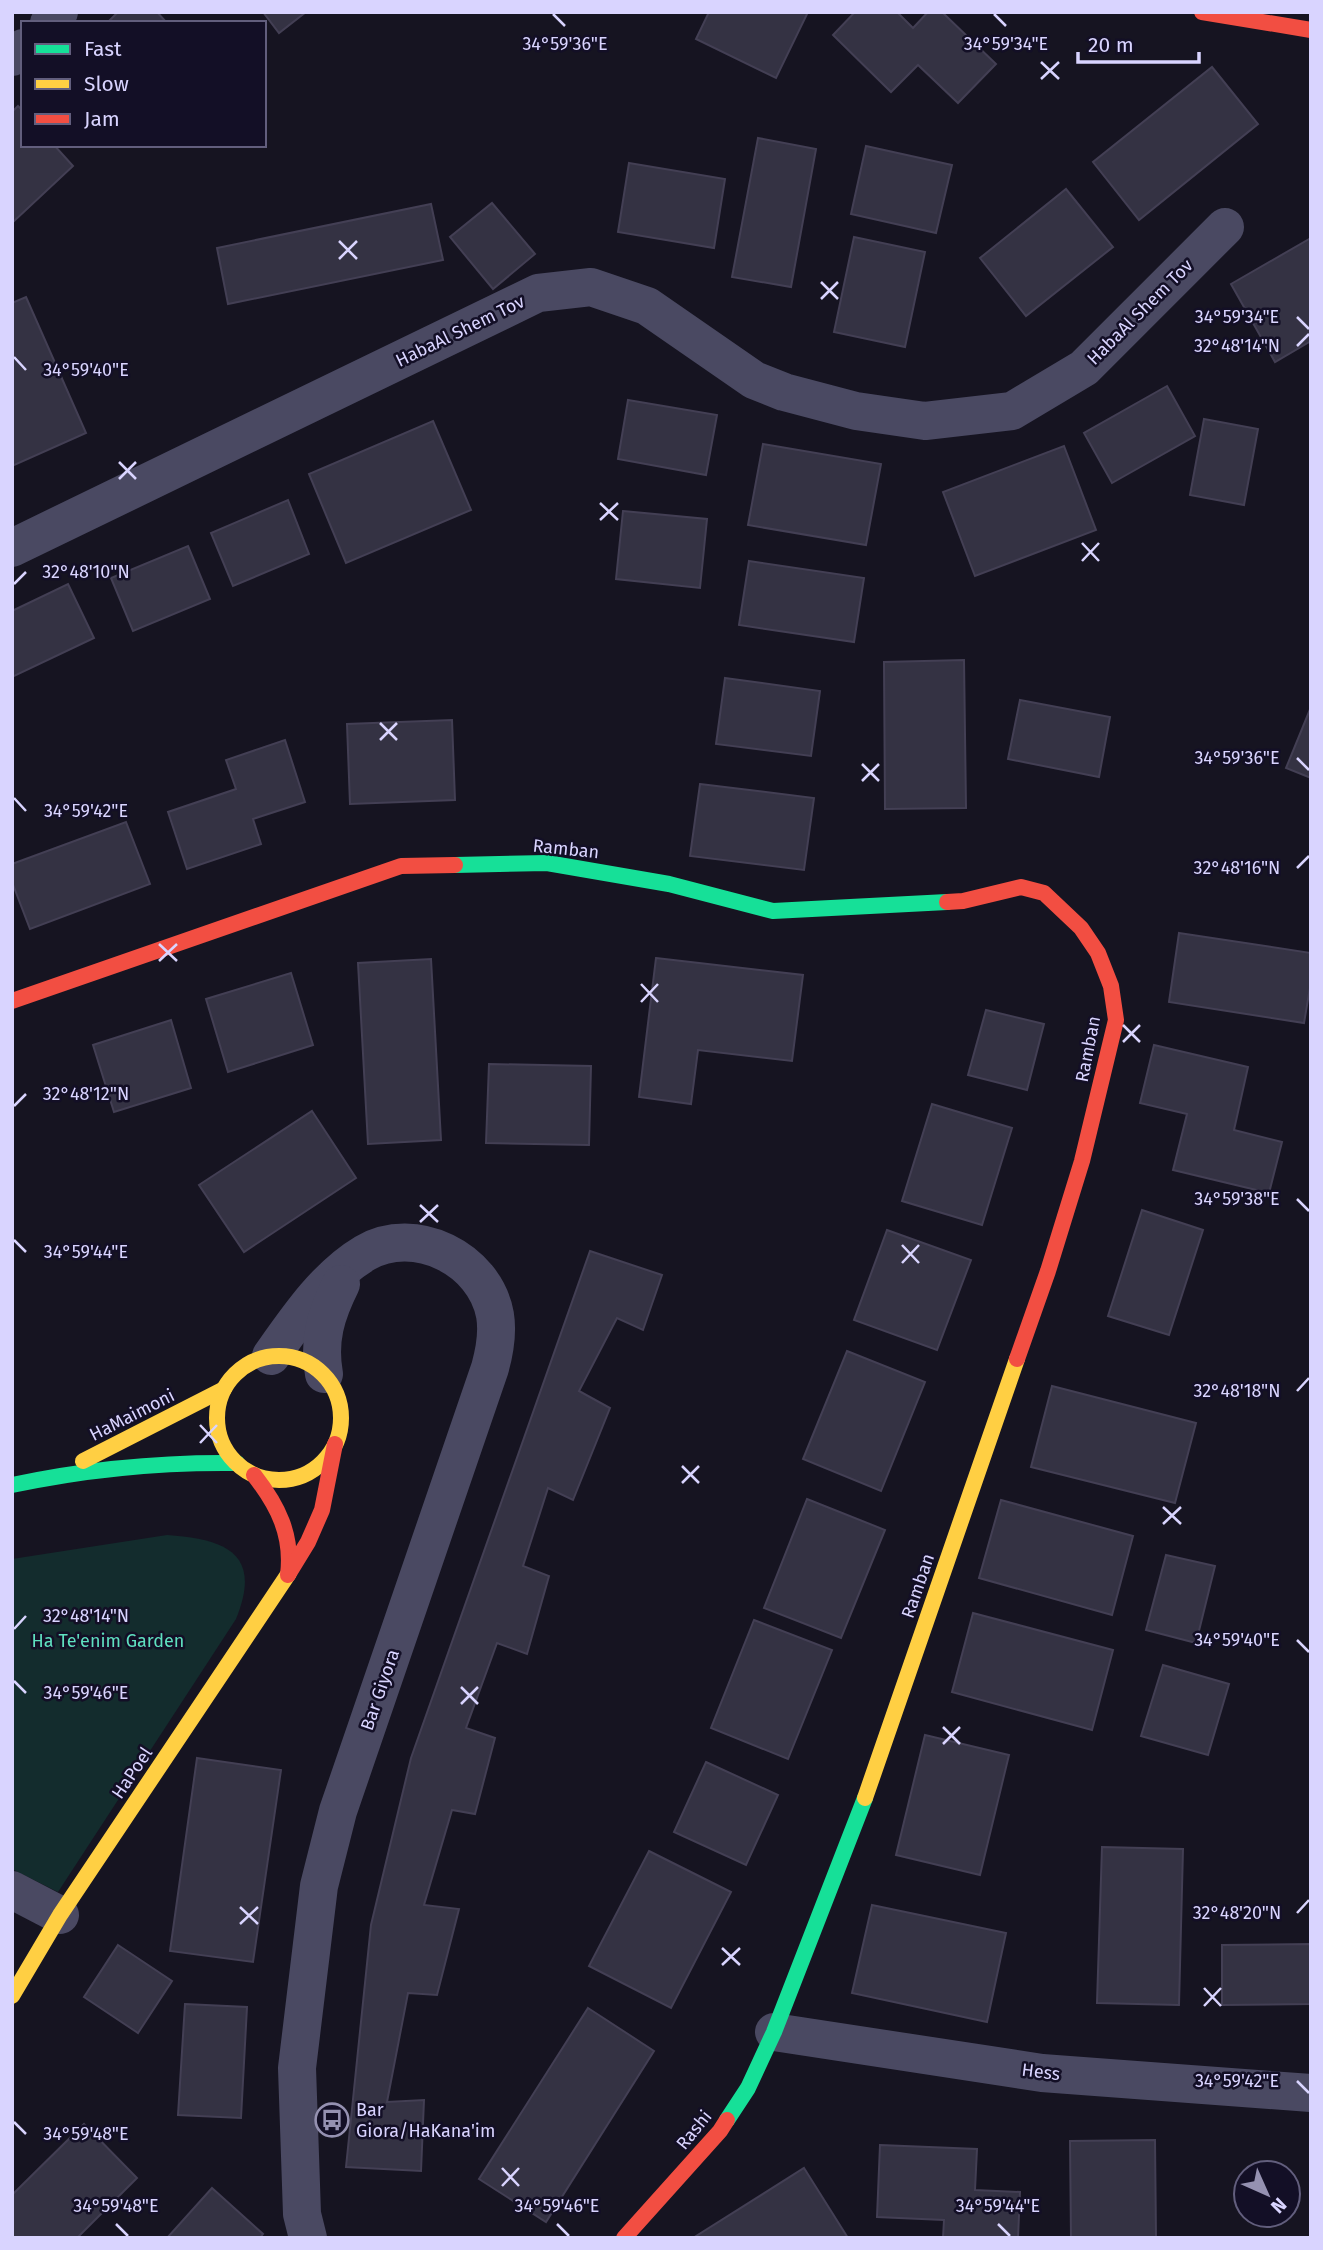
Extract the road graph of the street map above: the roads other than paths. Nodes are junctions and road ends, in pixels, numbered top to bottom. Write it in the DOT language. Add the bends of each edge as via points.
graph roads {
  1 [pos="1202,12"];
  2 [pos="1311,30"];
  3 [pos="1224,227"];
  4 [pos="12,548"];
  5 [pos="12,1001"];
  6 [pos="366,1252"];
  7 [pos="271,1356"];
  8 [pos="324,1374"];
  9 [pos="224,1389"];
  10 [pos="335,1444"];
  11 [pos="237,1463"];
  12 [pos="56,1474"];
  13 [pos="254,1475"];
  14 [pos="12,1485"];
  15 [pos="288,1575"];
  16 [pos="12,1889"];
  17 [pos="60,1915"];
  18 [pos="12,1996"];
  19 [pos="774,2032"];
  20 [pos="1311,2093"];
  21 [pos="308,2238"];
  22 [pos="624,2238"];
  1 -- 2 [label="street"];
  3 -- 4 [label="street, HabaAl Shem Tov" via="1084,368 1012,411 925,421 856,411 754,380 647,306 591,287 538,293"];
  5 -- 19 [label="street, Ramban" via="401,866 547,863 669,884 772,911 963,901 1021,887 1044,893 1081,928 1098,953 1111,986 1116,1020 1082,1161 856,1823"];
  6 -- 7 [label="street, Bar Giyora" via="329,1283"];
  6 -- 8 [label="street" via="342,1281 330,1305 321,1341"];
  6 -- 21 [label="street, Bar Giyora" via="392,1244 419,1243 445,1251 468,1266 485,1288 495,1313 497,1341 338,1811 319,1886 297,2068 302,2214"];
  7 -- 8 [label="street" via="291,1356"];
  7 -- 9 [label="street" via="252,1361"];
  8 -- 10 [label="street" via="340,1407 341,1426"];
  9 -- 11 [label="street" via="218,1429 224,1448"];
  9 -- 12 [label="street, HaMaimoni"];
  10 -- 13 [label="street" via="325,1460 293,1478 273,1480"];
  10 -- 15 [label="street, HaPoel" via="323,1510"];
  11 -- 12 [label="street, HaMaimoni" via="178,1461"];
  11 -- 13 [label="street"];
  12 -- 14 [label="street, HaMaimoni"];
  13 -- 15 [label="street" via="287,1528 291,1548"];
  15 -- 17 [label="street, HaPoel"];
  16 -- 17 [label="street"];
  17 -- 18 [label="street, HaPoel"];
  19 -- 20 [label="street, Hess" via="1042,2073"];
  19 -- 22 [label="street, Rashi" via="748,2088 720,2131"];
}
